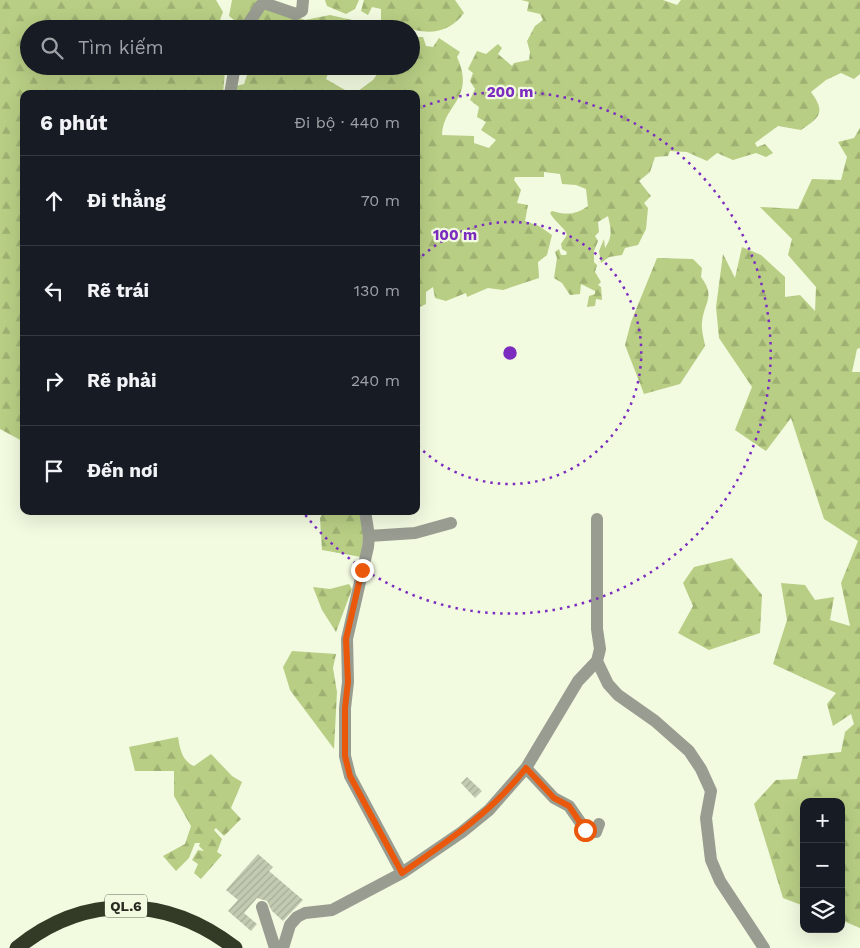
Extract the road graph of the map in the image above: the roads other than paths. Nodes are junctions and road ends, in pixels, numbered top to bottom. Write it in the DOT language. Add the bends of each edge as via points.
graph roads {
  1 [pos="303,0"];
  2 [pos="251,20"];
  3 [pos="233,75"];
  4 [pos="231,90"];
  5 [pos="366,515"];
  6 [pos="597,519"];
  7 [pos="451,523"];
  8 [pos="369,536"];
  9 [pos="597,661"];
  10 [pos="526,768"];
  11 [pos="599,824"];
  12 [pos="402,873"];
  13 [pos="262,908"];
  14 [pos="17,948"];
  15 [pos="234,948"];
  16 [pos="275,948"];
  17 [pos="283,948"];
  18 [pos="764,948"];
  1 -- 2 [label="street" via="302,11 296,14 264,3"];
  3 -- 4 [label="street"];
  5 -- 8 [label="street"];
  6 -- 9 [label="street" via="597,629 600,649"];
  7 -- 8 [label="street" via="415,533"];
  8 -- 12 [label="street" via="346,639 346,764"];
  9 -- 10 [label="street" via="578,681"];
  9 -- 18 [label="street" via="608,684 618,695 655,721 689,751 701,768 711,791 706,818 711,860 720,881"];
  10 -- 11 [label="street" via="554,798 569,806 587,832 596,832"];
  10 -- 12 [label="street" via="504,795 477,820"];
  12 -- 17 [label="street" via="332,910 297,917 290,925"];
  13 -- 16 [label="street"];
  14 -- 15 [label="highway, QL.6" via="36,933 68,917 125,906 168,913 220,937"];
}
